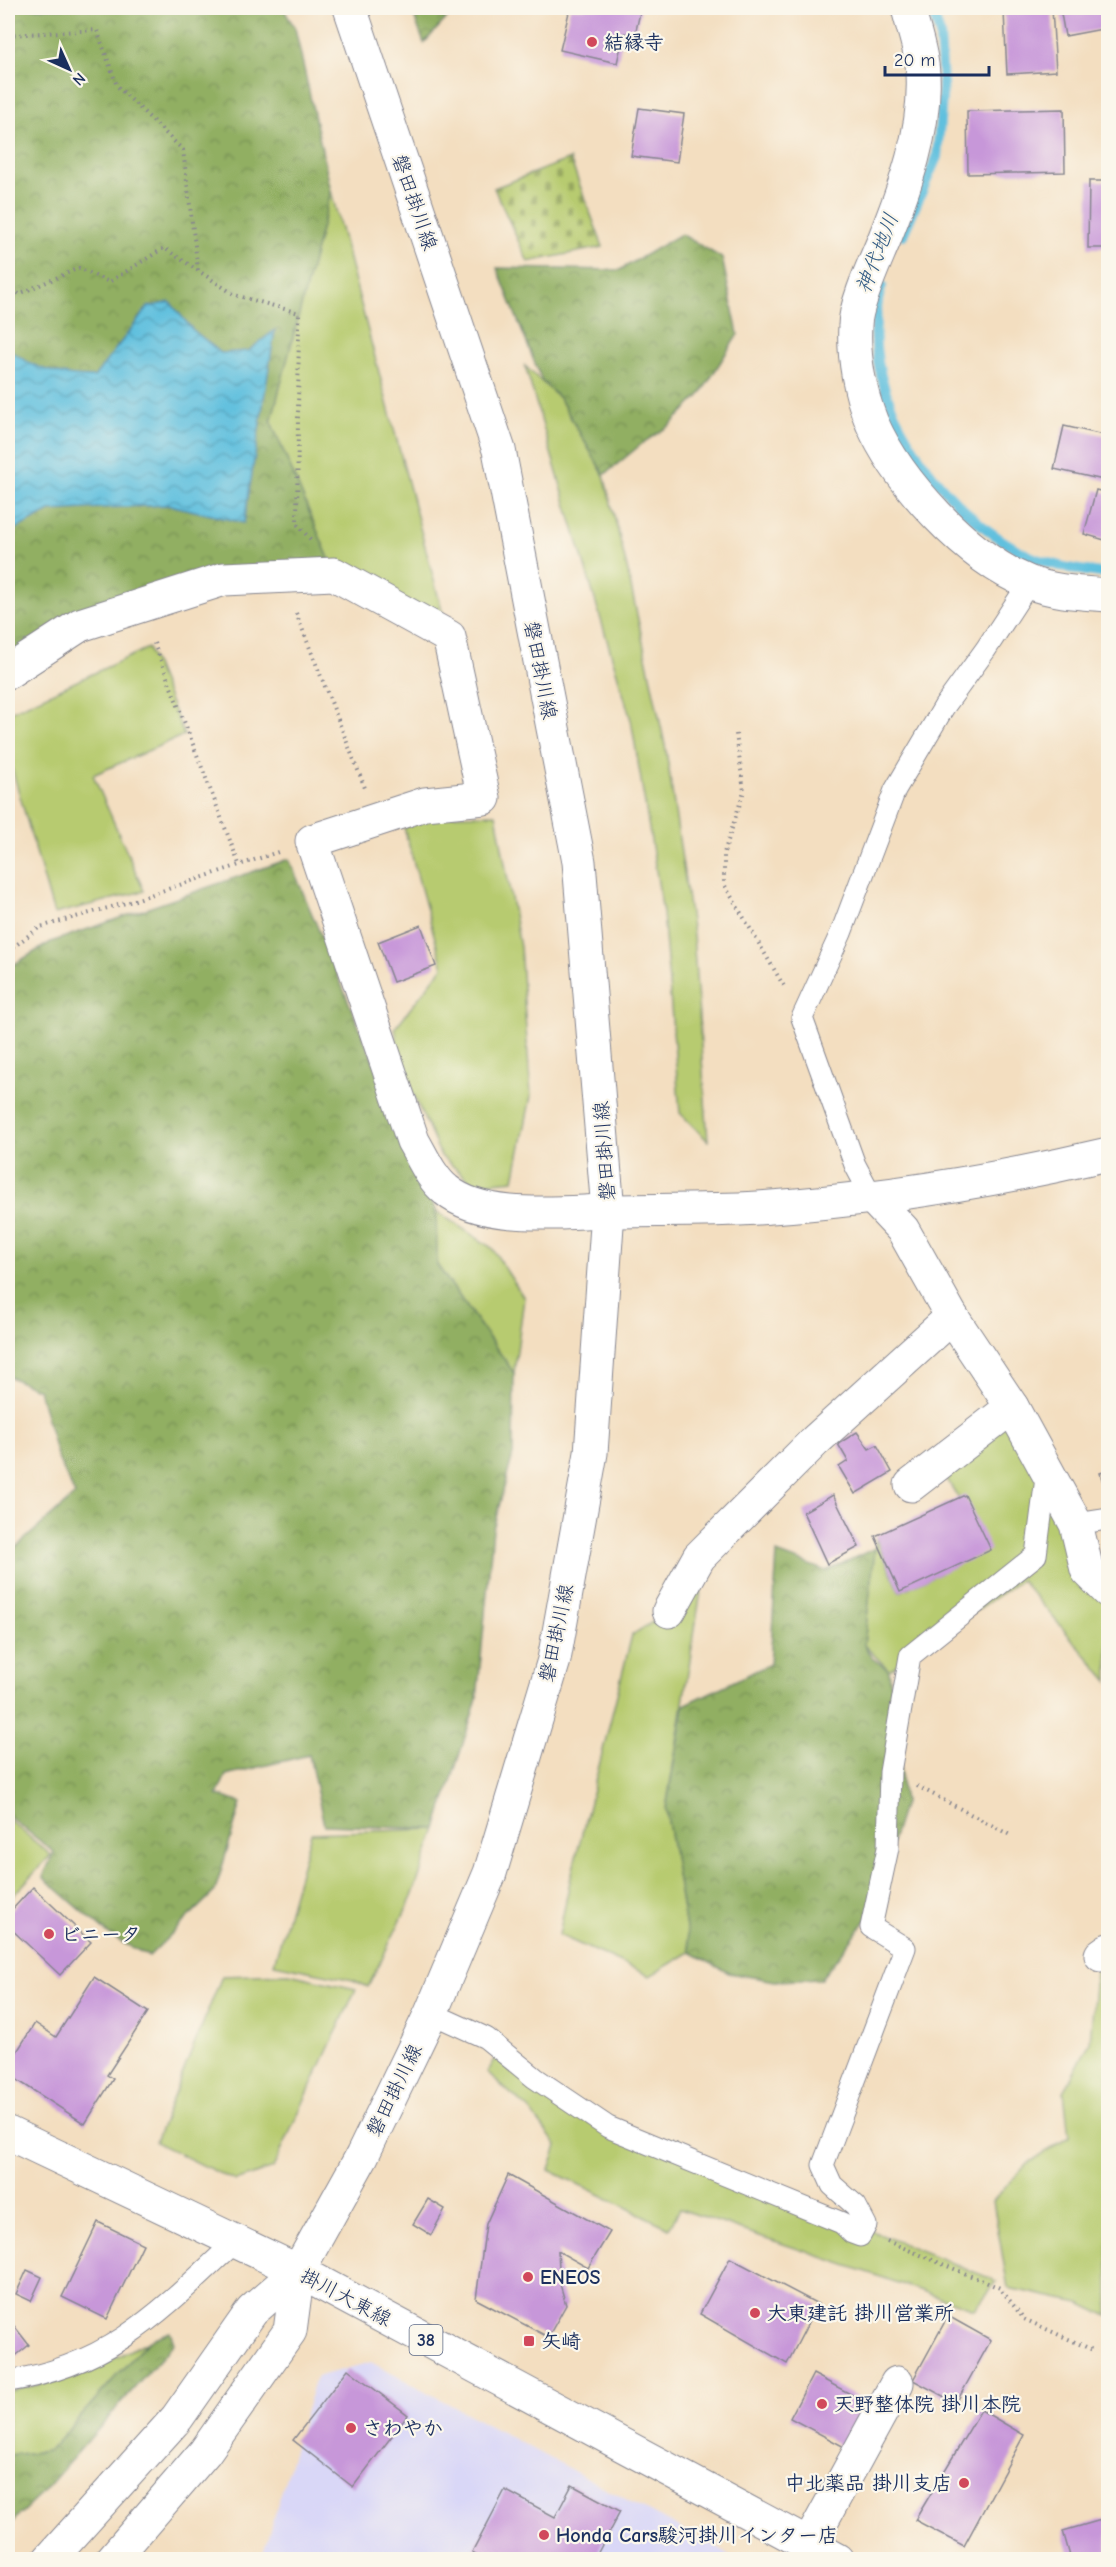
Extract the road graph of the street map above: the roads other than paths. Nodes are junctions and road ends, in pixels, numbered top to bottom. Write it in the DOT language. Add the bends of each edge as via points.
graph roads {
  1 [pos="350,8"];
  2 [pos="908,8"];
  3 [pos="1029,583"];
  4 [pos="1108,595"];
  5 [pos="8,672"];
  6 [pos="1108,1154"];
  7 [pos="872,1197"];
  8 [pos="608,1211"];
  9 [pos="952,1317"];
  10 [pos="1012,1407"];
  11 [pos="1047,1470"];
  12 [pos="911,1485"];
  13 [pos="1108,1519"];
  14 [pos="1077,1524"];
  15 [pos="1108,1591"];
  16 [pos="669,1611"];
  17 [pos="431,2013"];
  18 [pos="8,2133"];
  19 [pos="236,2241"];
  20 [pos="298,2271"];
  21 [pos="8,2381"];
  22 [pos="897,2383"];
  23 [pos="809,2544"];
  24 [pos="49,2559"];
  25 [pos="112,2559"];
  26 [pos="837,2559"];
  1 -- 8 [label="street, 磐田掛川線" via="498,450 579,862"];
  2 -- 3 [label="street" via="923,72 922,121 902,194 854,323 857,370 872,423 904,478 987,561"];
  3 -- 4 [label="street"];
  3 -- 7 [label="lane" via="944,707 895,790 841,933 802,1017 855,1165"];
  5 -- 8 [label="street" via="80,625 224,579 334,574 449,638 484,798 425,804 312,841 413,1141 435,1179 447,1192 465,1201 505,1211"];
  6 -- 7 [label="street" via="1054,1167"];
  7 -- 8 [label="street" via="757,1208"];
  7 -- 9 [label="street" via="903,1230"];
  8 -- 17 [label="street, 磐田掛川線" via="591,1453 554,1660 490,1873"];
  9 -- 10 [label="street"];
  9 -- 16 [label="street" via="815,1441 699,1557"];
  10 -- 11 [label="street"];
  10 -- 12 [label="street"];
  11 -- 14 [label="street"];
  11 -- 17 [label="lane" via="1036,1555 910,1656 890,1772 888,1848 871,1926 905,1948 823,2165 832,2186 856,2206 866,2225 860,2236 842,2223 608,2127 535,2078 486,2038"];
  13 -- 14 [label="lane"];
  14 -- 15 [label="street" via="1088,1570"];
  17 -- 20 [label="street, 磐田掛川線" via="363,2156"];
  18 -- 19 [label="street, 掛川大東線 / 38"];
  19 -- 20 [label="street, 掛川大東線 / 38"];
  19 -- 21 [label="lane" via="151,2320 92,2358 36,2377"];
  20 -- 23 [label="street, 掛川大東線 / 38"];
  20 -- 24 [label="street" via="252,2311 177,2418"];
  20 -- 25 [label="street" via="290,2331 205,2452"];
  22 -- 23 [label="street"];
  23 -- 26 [label="street, 掛川大東線 / 38"];
}
